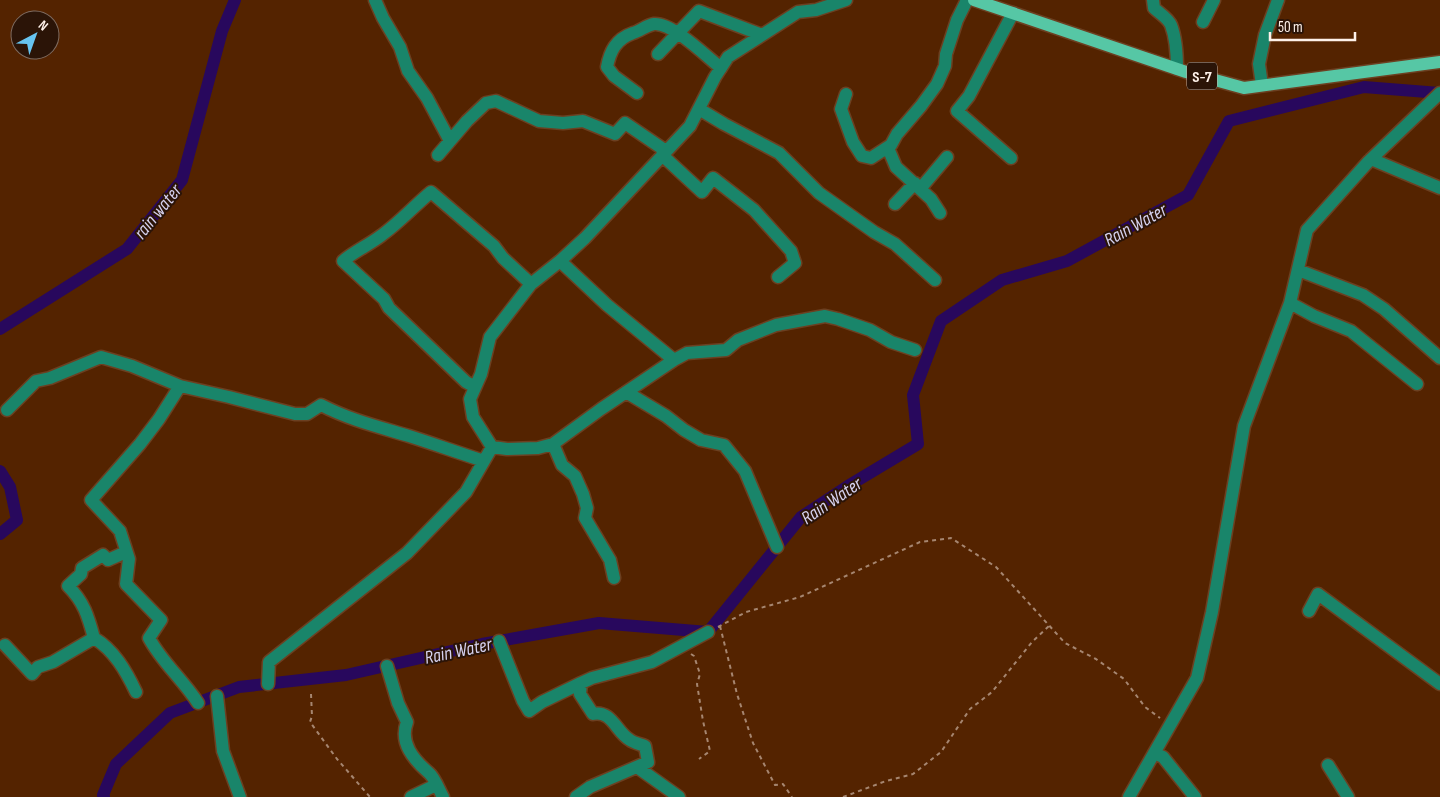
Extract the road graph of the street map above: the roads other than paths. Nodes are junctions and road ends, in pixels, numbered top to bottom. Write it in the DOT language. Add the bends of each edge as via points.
graph roads {
  1 [pos="375,0"];
  2 [pos="846,0"];
  3 [pos="967,0"];
  4 [pos="974,0"];
  5 [pos="1153,0"];
  6 [pos="1214,0"];
  7 [pos="1278,0"];
  8 [pos="1013,13"];
  9 [pos="1203,22"];
  10 [pos="677,34"];
  11 [pos="762,35"];
  12 [pos="658,54"];
  13 [pos="1440,62"];
  14 [pos="721,68"];
  15 [pos="1177,69"];
  16 [pos="1262,85"];
  17 [pos="637,93"];
  18 [pos="1440,93"];
  19 [pos="846,94"];
  20 [pos="699,109"];
  21 [pos="450,141"];
  22 [pos="888,148"];
  23 [pos="664,153"];
  24 [pos="438,155"];
  25 [pos="947,157"];
  26 [pos="1011,158"];
  27 [pos="1371,159"];
  28 [pos="918,186"];
  29 [pos="1440,188"];
  30 [pos="895,204"];
  31 [pos="940,213"];
  32 [pos="560,261"];
  33 [pos="1298,270"];
  34 [pos="778,277"];
  35 [pos="935,280"];
  36 [pos="531,284"];
  37 [pos="1290,302"];
  38 [pos="914,350"];
  39 [pos="1440,358"];
  40 [pos="674,360"];
  41 [pos="1417,384"];
  42 [pos="180,386"];
  43 [pos="475,387"];
  44 [pos="626,392"];
  45 [pos="7,410"];
  46 [pos="553,444"];
  47 [pos="492,447"];
  48 [pos="484,461"];
  49 [pos="777,546"];
  50 [pos="126,552"];
  51 [pos="614,578"];
  52 [pos="1309,611"];
  53 [pos="708,632"];
  54 [pos="94,638"];
  55 [pos="499,641"];
  56 [pos="5,645"];
  57 [pos="387,666"];
  58 [pos="581,683"];
  59 [pos="268,684"];
  60 [pos="1440,684"];
  61 [pos="136,692"];
  62 [pos="217,696"];
  63 [pos="198,703"];
  64 [pos="1154,753"];
  65 [pos="1328,765"];
  66 [pos="637,768"];
  67 [pos="436,785"];
  68 [pos="240,797"];
  69 [pos="411,797"];
  70 [pos="443,797"];
  71 [pos="576,797"];
  72 [pos="679,797"];
  73 [pos="1129,797"];
  74 [pos="1195,797"];
  75 [pos="1348,797"];
  1 -- 21 [label="street" via="400,47 408,71"];
  2 -- 11 [label="street" via="798,12"];
  3 -- 22 [label="street" via="957,20 937,84"];
  4 -- 8 [label="main road, S-7"];
  5 -- 15 [label="street" via="1154,8 1171,25"];
  6 -- 9 [label="street"];
  7 -- 16 [label="street" via="1260,64"];
  8 -- 15 [label="main road, S-7"];
  8 -- 26 [label="street" via="969,96 957,111"];
  10 -- 11 [label="street" via="699,11"];
  10 -- 12 [label="street"];
  10 -- 14 [label="street"];
  10 -- 17 [label="street" via="655,24 625,36 615,44 607,67"];
  11 -- 14 [label="street" via="728,57"];
  13 -- 16 [label="main road, S-7"];
  14 -- 20 [label="street"];
  15 -- 16 [label="main road, S-7" via="1244,88"];
  18 -- 27 [label="street"];
  19 -- 22 [label="street" via="841,109 853,142 862,156 871,158"];
  20 -- 23 [label="street" via="690,126"];
  20 -- 35 [label="street" via="779,153 819,193 895,244"];
  21 -- 23 [label="street" via="486,103 496,101 539,121 583,121 615,134 625,123"];
  21 -- 24 [label="street"];
  22 -- 28 [label="street" via="896,167"];
  23 -- 32 [label="street"];
  23 -- 34 [label="street" via="702,192 713,178 754,210 791,251 795,263"];
  25 -- 28 [label="street"];
  27 -- 29 [label="street"];
  27 -- 33 [label="street" via="1307,230"];
  28 -- 30 [label="street"];
  28 -- 31 [label="street"];
  32 -- 36 [label="street"];
  32 -- 40 [label="street"];
  33 -- 37 [label="street"];
  33 -- 39 [label="street" via="1363,295"];
  36 -- 43 [label="street" via="490,337"];
  36 -- 43 [label="street" via="494,246 431,192 402,220 343,261 466,382"];
  37 -- 41 [label="street" via="1351,331"];
  37 -- 64 [label="street" via="1244,426 1198,678"];
  38 -- 40 [label="street" via="870,330 825,316 776,325 738,340 726,350 687,353"];
  40 -- 44 [label="street"];
  42 -- 45 [label="street" via="101,357 36,381"];
  42 -- 48 [label="street" via="295,414 308,414 321,404 372,426"];
  42 -- 50 [label="street" via="140,444 91,500 120,531"];
  43 -- 47 [label="street" via="470,399 473,417"];
  44 -- 46 [label="street"];
  44 -- 49 [label="street" via="701,440 724,445 744,472"];
  46 -- 47 [label="street" via="538,448"];
  46 -- 51 [label="street" via="562,465 575,476 587,508 585,518 610,560"];
  47 -- 48 [label="street"];
  48 -- 59 [label="street" via="466,492 407,553 269,662"];
  50 -- 54 [label="street" via="108,560 103,555 82,568 68,586 79,597"];
  50 -- 63 [label="street" via="129,559 126,584 161,620 149,638"];
  52 -- 60 [label="street" via="1318,594"];
  53 -- 58 [label="street" via="652,662"];
  54 -- 56 [label="street" via="38,667 32,674"];
  54 -- 61 [label="street" via="104,644 121,664"];
  55 -- 58 [label="street" via="529,711"];
  57 -- 67 [label="street" via="407,722 405,741"];
  58 -- 66 [label="street" via="580,694 593,714 610,717 630,740 645,746 648,762"];
  62 -- 68 [label="street" via="223,751"];
  64 -- 73 [label="street"];
  64 -- 74 [label="street" via="1163,757"];
  65 -- 75 [label="street"];
  66 -- 71 [label="street" via="590,787"];
  66 -- 72 [label="street"];
  67 -- 69 [label="street"];
  67 -- 70 [label="street"];
}
